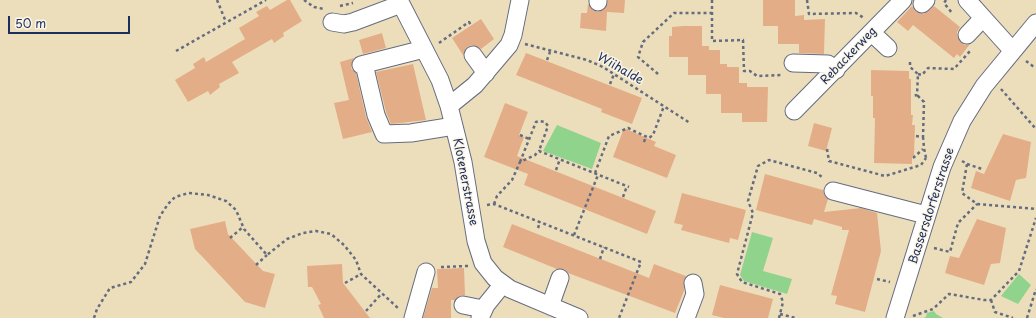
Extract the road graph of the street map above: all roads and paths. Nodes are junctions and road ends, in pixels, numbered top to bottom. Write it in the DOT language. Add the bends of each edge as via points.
graph roads {
  1 [pos="217,0"];
  2 [pos="266,0"];
  3 [pos="520,0"];
  4 [pos="712,0"];
  5 [pos="808,0"];
  6 [pos="902,0"];
  7 [pos="946,0"];
  8 [pos="967,0"];
  9 [pos="400,2"];
  10 [pos="712,13"];
  11 [pos="950,14"];
  12 [pos="983,18"];
  13 [pos="226,22"];
  14 [pos="332,22"];
  15 [pos="1036,23"];
  16 [pos="471,25"];
  17 [pos="871,27"];
  18 [pos="967,35"];
  19 [pos="512,39"];
  20 [pos="442,41"];
  21 [pos="888,48"];
  22 [pos="424,49"];
  23 [pos="1012,50"];
  24 [pos="176,51"];
  25 [pos="550,52"];
  26 [pos="473,55"];
  27 [pos="547,60"];
  28 [pos="910,62"];
  29 [pos="790,69"];
  30 [pos="836,70"];
  31 [pos="486,73"];
  32 [pos="614,74"];
  33 [pos="658,74"];
  34 [pos="918,74"];
  35 [pos="610,84"];
  36 [pos="998,86"];
  37 [pos="917,95"];
  38 [pos="912,96"];
  39 [pos="449,106"];
  40 [pos="664,106"];
  41 [pos="794,111"];
  42 [pos="690,123"];
  43 [pos="454,126"];
  44 [pos="1036,129"];
  45 [pos="520,135"];
  46 [pos="646,136"];
  47 [pos="916,136"];
  48 [pos="923,137"];
  49 [pos="529,139"];
  50 [pos="644,142"];
  51 [pos="924,148"];
  52 [pos="827,149"];
  53 [pos="538,151"];
  54 [pos="913,158"];
  55 [pos="926,158"];
  56 [pos="560,159"];
  57 [pos="959,159"];
  58 [pos="932,160"];
  59 [pos="520,162"];
  60 [pos="966,164"];
  61 [pos="982,169"];
  62 [pos="556,170"];
  63 [pos="596,174"];
  64 [pos="833,190"];
  65 [pos="623,197"];
  66 [pos="494,204"];
  67 [pos="977,204"];
  68 [pos="470,208"];
  69 [pos="1036,209"];
  70 [pos="926,215"];
  71 [pos="1036,218"];
  72 [pos="540,222"];
  73 [pos="243,227"];
  74 [pos="538,228"];
  75 [pos="574,235"];
  76 [pos="230,238"];
  77 [pos="604,247"];
  78 [pos="934,248"];
  79 [pos="267,255"];
  80 [pos="600,259"];
  81 [pos="256,265"];
  82 [pos="474,267"];
  83 [pos="431,270"];
  84 [pos="360,274"];
  85 [pos="560,278"];
  86 [pos="877,279"];
  87 [pos="345,283"];
  88 [pos="692,283"];
  89 [pos="894,283"];
  90 [pos="503,284"];
  91 [pos="1036,289"];
  92 [pos="382,293"];
  93 [pos="991,300"];
  94 [pos="463,305"];
  95 [pos="550,306"];
  96 [pos="366,311"];
  97 [pos="482,314"];
  98 [pos="780,314"];
  99 [pos="407,315"];
  100 [pos="94,318"];
  101 [pos="579,318"];
  102 [pos="620,318"];
  103 [pos="686,318"];
  104 [pos="779,318"];
  105 [pos="796,318"];
  106 [pos="902,318"];
  107 [pos="1013,318"];
  108 [pos="1026,318"];
  1 -- 13 [label="path"];
  2 -- 13 [label="path"];
  3 -- 19 [label="street"];
  4 -- 10 [label="path"];
  5 -- 17 [label="path" via="809,14 856,13"];
  6 -- 17 [label="street, Rebackerweg"];
  7 -- 11 [label="path" via="944,3 952,13"];
  8 -- 12 [label="street"];
  9 -- 14 [label="street" via="353,22"];
  9 -- 22 [label="street, Klotenerstrasse"];
  10 -- 29 [label="path" via="712,41 743,40 744,71 750,71 757,76"];
  10 -- 33 [label="path" via="674,13 643,42 638,57"];
  12 -- 18 [label="street"];
  12 -- 23 [label="street"];
  13 -- 24 [label="path"];
  15 -- 23 [label="street, Bassersdorferstrasse"];
  16 -- 20 [label="path" via="469,22"];
  17 -- 21 [label="street"];
  17 -- 30 [label="street, Rebackerweg"];
  18 -- 34 [label="path" via="974,46 954,68 928,68 922,75"];
  19 -- 25 [label="path, Wiihalde"];
  19 -- 31 [label="street"];
  22 -- 39 [label="street, Klotenerstrasse" via="440,80"];
  22 -- 43 [label="street" via="362,64 376,115 384,134 411,133"];
  23 -- 70 [label="street, Bassersdorferstrasse" via="984,86 962,121 942,167"];
  25 -- 27 [label="path"];
  25 -- 32 [label="path, Wiihalde" via="587,60"];
  26 -- 31 [label="street"];
  28 -- 34 [label="path" via="910,68"];
  29 -- 30 [label="street" via="828,64"];
  30 -- 41 [label="street, Rebackerweg"];
  31 -- 39 [label="street" via="469,91"];
  32 -- 35 [label="path"];
  32 -- 40 [label="path, Wiihalde"];
  34 -- 37 [label="path"];
  36 -- 44 [label="path"];
  37 -- 38 [label="path"];
  37 -- 48 [label="path" via="924,102"];
  39 -- 43 [label="street, Klotenerstrasse"];
  40 -- 42 [label="path, Wiihalde"];
  40 -- 46 [label="path" via="653,134 649,138"];
  43 -- 68 [label="street, Klotenerstrasse"];
  45 -- 49 [label="path"];
  46 -- 50 [label="path"];
  46 -- 63 [label="path" via="628,128 609,136"];
  47 -- 48 [label="path"];
  48 -- 51 [label="path"];
  49 -- 53 [label="path" via="536,122 545,122 548,126"];
  49 -- 59 [label="path"];
  51 -- 54 [label="path"];
  51 -- 55 [label="path"];
  52 -- 55 [label="path" via="829,161 885,176 921,164"];
  53 -- 56 [label="path"];
  53 -- 59 [label="path"];
  55 -- 58 [label="path"];
  56 -- 62 [label="path"];
  56 -- 63 [label="path"];
  57 -- 60 [label="path"];
  59 -- 66 [label="path" via="512,180 497,196"];
  60 -- 61 [label="path"];
  60 -- 67 [label="path" via="962,194"];
  63 -- 65 [label="path" via="628,187"];
  63 -- 75 [label="path"];
  64 -- 70 [label="street"];
  64 -- 98 [label="path" via="817,173 769,160 758,166 748,201 753,213 737,274 742,282 780,294 783,302"];
  66 -- 68 [label="path"];
  66 -- 72 [label="path"];
  67 -- 69 [label="path"];
  67 -- 78 [label="path" via="958,223 950,252"];
  68 -- 90 [label="street, Klotenerstrasse" via="480,255 489,271"];
  70 -- 106 [label="street, Bassersdorferstrasse"];
  71 -- 93 [label="path" via="1019,271"];
  72 -- 74 [label="path"];
  72 -- 75 [label="path"];
  73 -- 76 [label="path"];
  73 -- 79 [label="path"];
  73 -- 100 [label="path" via="236,210 226,201 208,195 189,193 175,197 160,216 145,264 131,282 110,288"];
  75 -- 77 [label="path"];
  77 -- 80 [label="path"];
  77 -- 102 [label="path" via="641,262"];
  79 -- 81 [label="path"];
  79 -- 84 [label="path" via="287,239 316,231 331,234 356,260"];
  82 -- 83 [label="path"];
  83 -- 99 [label="street"];
  84 -- 87 [label="path"];
  84 -- 92 [label="path"];
  85 -- 95 [label="street"];
  86 -- 89 [label="path"];
  88 -- 103 [label="street" via="695,294"];
  90 -- 95 [label="street, Klotenerstrasse"];
  90 -- 97 [label="street"];
  91 -- 108 [label="path"];
  92 -- 96 [label="path"];
  92 -- 99 [label="path"];
  93 -- 106 [label="path" via="949,294 933,309"];
  93 -- 107 [label="path" via="995,312"];
  94 -- 97 [label="street"];
  95 -- 101 [label="street, Klotenerstrasse"];
  98 -- 104 [label="path"];
  98 -- 105 [label="path"];
}
